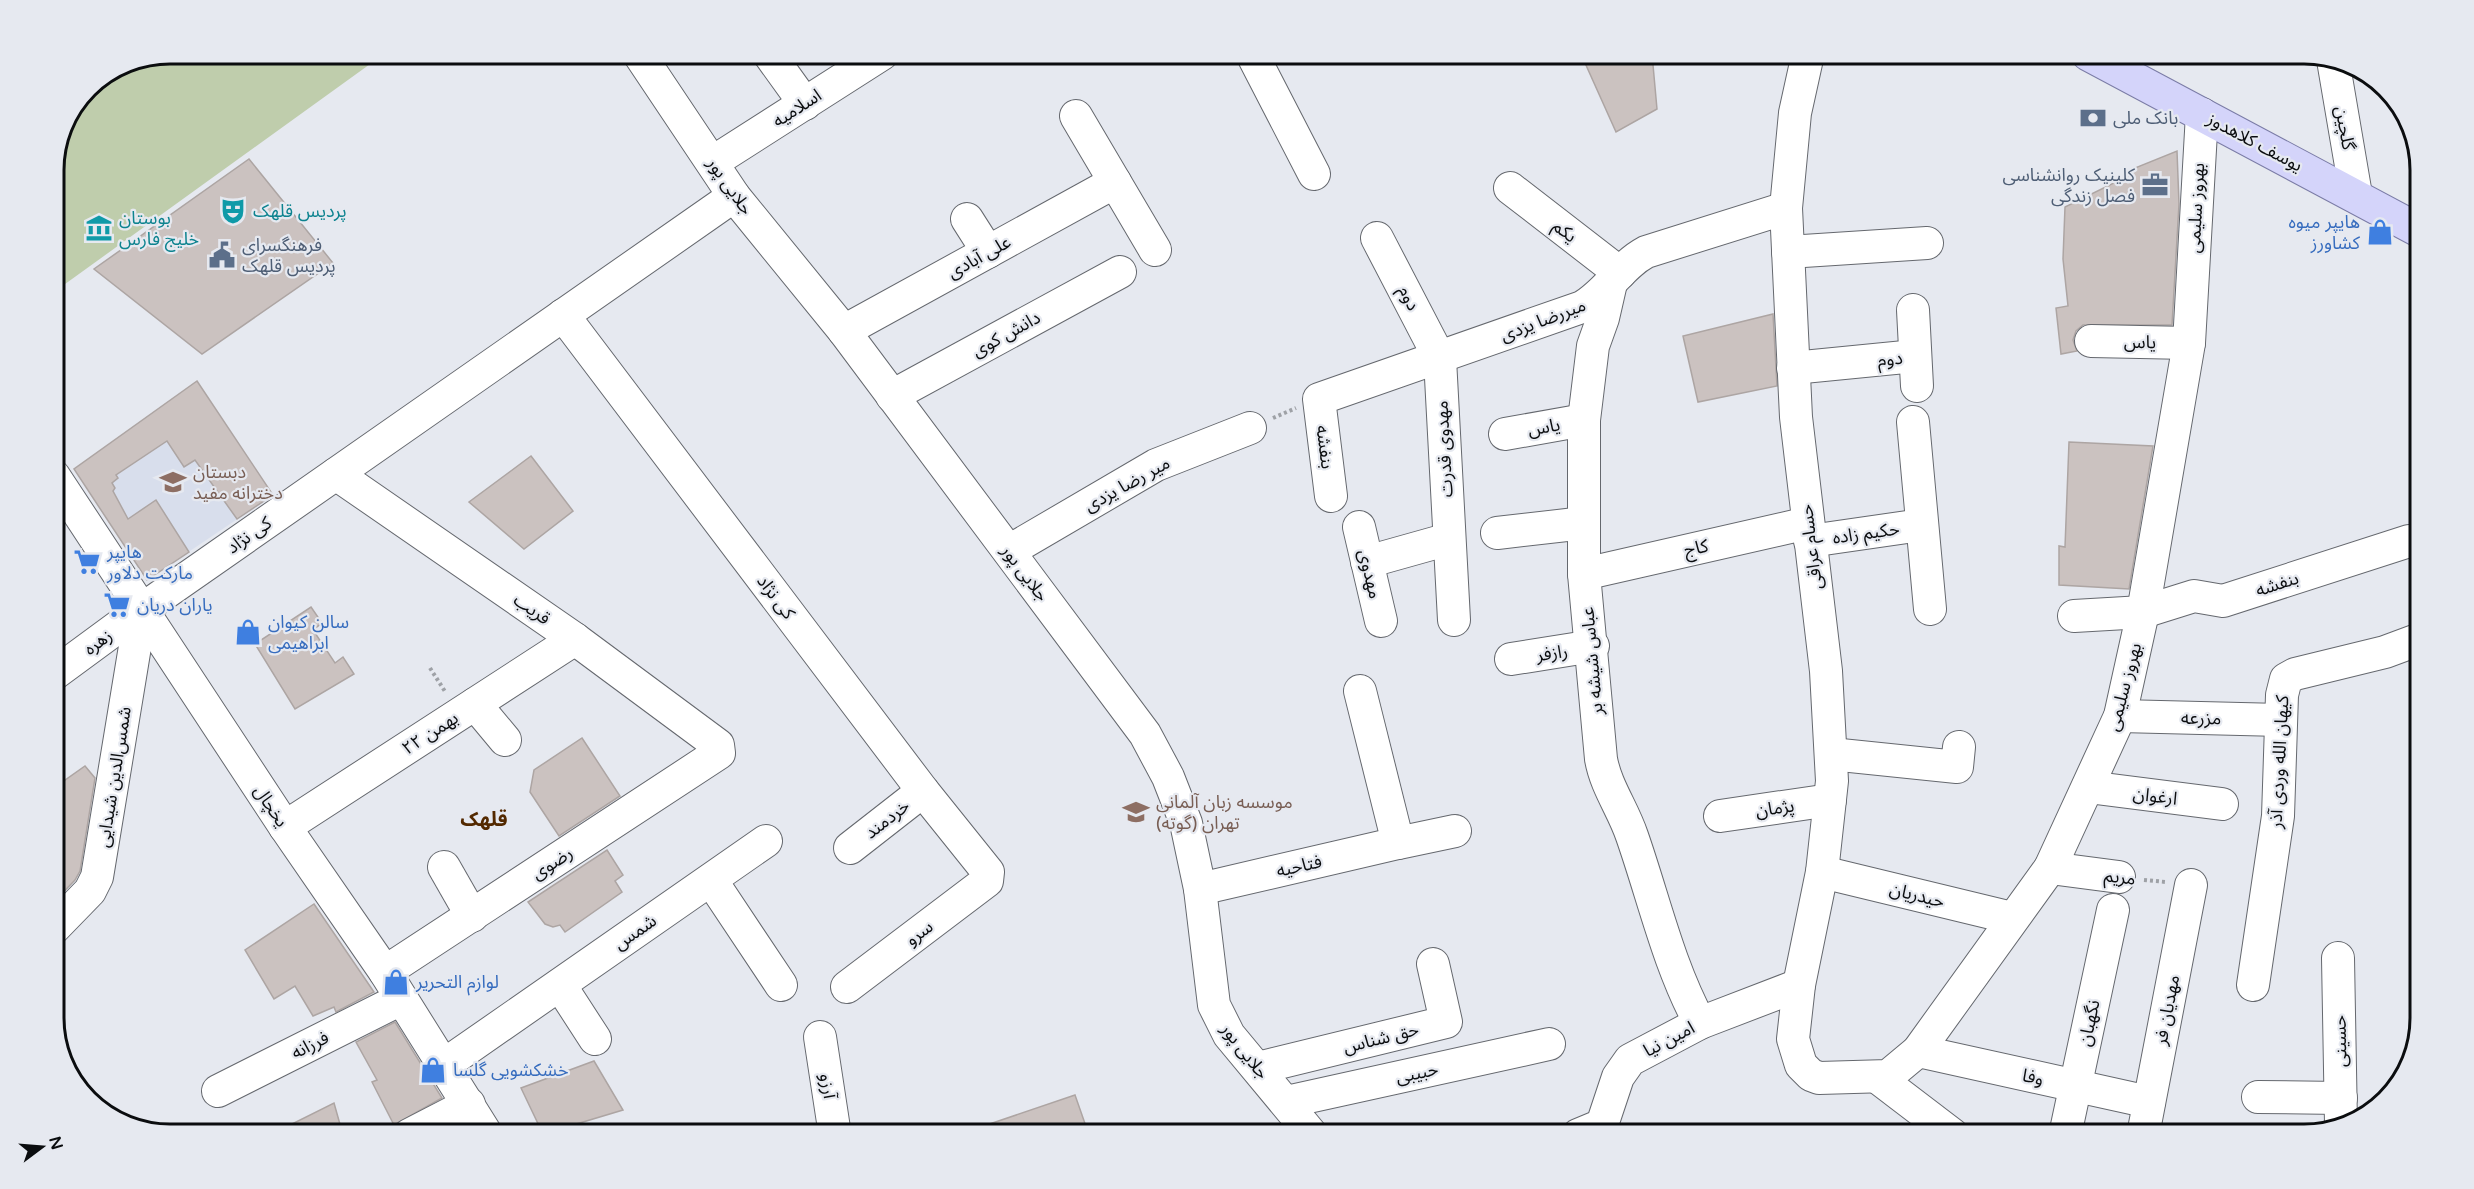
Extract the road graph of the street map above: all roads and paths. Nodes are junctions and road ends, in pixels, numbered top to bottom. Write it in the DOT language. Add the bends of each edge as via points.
graph roads {
  1 [pos="650,64"];
  2 [pos="776,64"];
  3 [pos="867,64"];
  4 [pos="1257,64"];
  5 [pos="1806,64"];
  6 [pos="2107,64"];
  7 [pos="2335,69"];
  8 [pos="805,104"];
  9 [pos="2202,114"];
  10 [pos="1076,116"];
  11 [pos="713,162"];
  12 [pos="1314,174"];
  13 [pos="1115,182"];
  14 [pos="1509,188"];
  15 [pos="734,195"];
  16 [pos="2356,195"];
  17 [pos="1786,208"];
  18 [pos="967,219"];
  19 [pos="2409,225"];
  20 [pos="1377,238"];
  21 [pos="1927,243"];
  22 [pos="1155,250"];
  23 [pos="988,252"];
  24 [pos="1788,252"];
  25 [pos="1120,272"];
  26 [pos="1615,278"];
  27 [pos="1913,310"];
  28 [pos="563,315"];
  29 [pos="844,331"];
  30 [pos="2091,341"];
  31 [pos="2189,343"];
  32 [pos="1440,358"];
  33 [pos="1793,368"];
  34 [pos="892,396"];
  35 [pos="1319,399"];
  36 [pos="1584,420"];
  37 [pos="1913,422"];
  38 [pos="1250,428"];
  39 [pos="1505,434"];
  40 [pos="336,474"];
  41 [pos="65,493"];
  42 [pos="1331,496"];
  43 [pos="1584,523"];
  44 [pos="1921,525"];
  45 [pos="1359,527"];
  46 [pos="1809,532"];
  47 [pos="1497,533"];
  48 [pos="1449,539"];
  49 [pos="2409,541"];
  50 [pos="1009,551"];
  51 [pos="1367,562"];
  52 [pos="1584,574"];
  53 [pos="1930,609"];
  54 [pos="141,610"];
  55 [pos="2143,612"];
  56 [pos="2074,616"];
  57 [pos="1454,620"];
  58 [pos="1381,621"];
  59 [pos="575,639"];
  60 [pos="2410,643"];
  61 [pos="1593,646"];
  62 [pos="1511,658"];
  63 [pos="65,666"];
  64 [pos="1360,691"];
  65 [pos="475,704"];
  66 [pos="2120,716"];
  67 [pos="2281,720"];
  68 [pos="505,740"];
  69 [pos="1959,747"];
  70 [pos="719,753"];
  71 [pos="1831,754"];
  72 [pos="2088,787"];
  73 [pos="923,791"];
  74 [pos="1830,800"];
  75 [pos="2222,804"];
  76 [pos="1720,816"];
  77 [pos="285,827"];
  78 [pos="1455,831"];
  79 [pos="766,841"];
  80 [pos="1398,843"];
  81 [pos="850,848"];
  82 [pos="444,867"];
  83 [pos="2050,868"];
  84 [pos="1822,872"];
  85 [pos="989,877"];
  86 [pos="2119,877"];
  87 [pos="711,880"];
  88 [pos="2191,885"];
  89 [pos="1200,889"];
  90 [pos="2113,910"];
  91 [pos="472,916"];
  92 [pos="65,917"];
  93 [pos="2012,918"];
  94 [pos="2338,958"];
  95 [pos="1433,964"];
  96 [pos="384,972"];
  97 [pos="560,985"];
  98 [pos="781,985"];
  99 [pos="1799,985"];
  100 [pos="2253,985"];
  101 [pos="847,987"];
  102 [pos="401,999"];
  103 [pos="1700,1023"];
  104 [pos="820,1037"];
  105 [pos="595,1039"];
  106 [pos="1793,1039"];
  107 [pos="1549,1044"];
  108 [pos="1918,1051"];
  109 [pos="444,1065"];
  110 [pos="1258,1068"];
  111 [pos="1877,1077"];
  112 [pos="2075,1086"];
  113 [pos="218,1091"];
  114 [pos="2258,1097"];
  115 [pos="1286,1102"];
  116 [pos="2149,1102"];
  117 [pos="469,1104"];
  118 [pos="2341,1111"];
  119 [pos="430,1124"];
  120 [pos="481,1124"];
  121 [pos="834,1124"];
  122 [pos="1303,1124"];
  123 [pos="1602,1124"];
  124 [pos="1939,1124"];
  125 [pos="2067,1124"];
  126 [pos="2145,1124"];
  1 -- 11 [label="street, جلایی پور"];
  2 -- 8 [label="street"];
  3 -- 8 [label="street, اسلامیه"];
  4 -- 12 [label="street"];
  5 -- 17 [label="street, حسام عراقی" via="1796,113"];
  6 -- 9 [label="main road, یوسف کلاهدوز"];
  7 -- 16 [label="street, گلچین"];
  8 -- 11 [label="street, اسلامیه"];
  9 -- 16 [label="main road, یوسف کلاهدوز"];
  9 -- 31 [label="street, بهروز سلیمی"];
  10 -- 13 [label="street"];
  11 -- 15 [label="street, جلایی پور"];
  13 -- 22 [label="street"];
  13 -- 23 [label="street, علی آبادی"];
  14 -- 26 [label="street, یکم"];
  15 -- 28 [label="street, کی نژاد"];
  15 -- 29 [label="street, جلایی پور"];
  16 -- 19 [label="main road, یوسف کلاهدوز"];
  17 -- 24 [label="street, حسام عراقی"];
  17 -- 26 [label="street, میررضا یزدی" via="1646,252 1634,258"];
  18 -- 23 [label="street"];
  20 -- 32 [label="street, دوم"];
  21 -- 24 [label="street"];
  23 -- 29 [label="street, علی آبادی"];
  24 -- 33 [label="street, حسام عراقی"];
  25 -- 34 [label="street, دانش کوی"];
  26 -- 32 [label="street, میررضا یزدی" via="1582,307"];
  26 -- 36 [label="street, عباس شیشه بر" via="1593,346"];
  27 -- 33 [label="street, دوم" via="1916,371"];
  28 -- 40 [label="street, کی نژاد"];
  28 -- 73 [label="street, کی نژاد"];
  29 -- 34 [label="street, جلایی پور"];
  30 -- 31 [label="street, یاس"];
  31 -- 55 [label="street, بهروز سلیمی"];
  32 -- 35 [label="street, میررضا یزدی"];
  32 -- 48 [label="street, مهدوی قدرت"];
  33 -- 46 [label="street, حسام عراقی"];
  34 -- 50 [label="street, جلایی پور"];
  35 -- 38 [label="path"];
  35 -- 42 [label="street, بنفشه"];
  36 -- 39 [label="street, یاس"];
  36 -- 43 [label="street, عباس شیشه بر"];
  37 -- 44 [label="street, حکیم زاده"];
  38 -- 50 [label="street, میر رضا یزدی" via="1156,465"];
  40 -- 54 [label="street, کی نژاد"];
  40 -- 59 [label="street, قریب"];
  41 -- 54 [label="street, یخچال"];
  43 -- 47 [label="street"];
  43 -- 52 [label="street, عباس شیشه بر"];
  44 -- 46 [label="street, حکیم زاده"];
  44 -- 53 [label="street, حکیم زاده"];
  45 -- 51 [label="street, مهدوی"];
  46 -- 52 [label="street, کاج"];
  46 -- 71 [label="street, حسام عراقی" via="1826,671"];
  48 -- 51 [label="street"];
  48 -- 57 [label="street, مهدوی قدرت"];
  49 -- 55 [label="street, بنفشه" via="2223,601 2194,596"];
  50 -- 89 [label="street, جلایی پور" via="1145,734 1186,823"];
  51 -- 58 [label="street, مهدوی"];
  52 -- 61 [label="street, عباس شیشه بر"];
  54 -- 63 [label="street, زهره"];
  54 -- 77 [label="street, یخچال"];
  54 -- 92 [label="street, شمس‌الدین شیدایی" via="97,877 90,891"];
  55 -- 56 [label="street"];
  55 -- 66 [label="street, بهروز سلیمی"];
  59 -- 65 [label="street, ۲۲ بهمن"];
  59 -- 70 [label="street, قریب" via="718,745"];
  60 -- 67 [label="street, کیهان الله وردی آذر" via="2286,679"];
  61 -- 62 [label="street, رازفر"];
  61 -- 103 [label="street, عباس شیشه بر" via="1605,778 1631,834 1681,987"];
  64 -- 80 [label="street"];
  65 -- 68 [label="street"];
  65 -- 77 [label="street, ۲۲ بهمن"];
  66 -- 67 [label="street, مزرعه"];
  66 -- 72 [label="street, بهروز سلیمی"];
  67 -- 100 [label="street, کیهان الله وردی آذر" via="2278,816"];
  69 -- 71 [label="street" via="1957,767"];
  70 -- 91 [label="street, رضوی"];
  71 -- 74 [label="street, حسام عراقی"];
  72 -- 75 [label="street, ارغوان"];
  72 -- 83 [label="street, بهروز سلیمی"];
  73 -- 81 [label="street, خردمند"];
  73 -- 85 [label="street, کی نژاد"];
  74 -- 76 [label="street, پژمان"];
  74 -- 84 [label="street, حسام عراقی"];
  77 -- 96 [label="street, یخچال"];
  78 -- 80 [label="street, فتاحیه"];
  79 -- 87 [label="street, شمس"];
  80 -- 89 [label="street, فتاحیه"];
  82 -- 91 [label="street"];
  83 -- 86 [label="street, مریم"];
  83 -- 93 [label="street, بهروز سلیمی"];
  84 -- 93 [label="street, حیدریان"];
  84 -- 99 [label="street, حسام عراقی"];
  85 -- 101 [label="street, سرو"];
  86 -- 88 [label="path, مریم"];
  87 -- 97 [label="street, شمس"];
  87 -- 98 [label="street"];
  88 -- 116 [label="street, مهدیان فر"];
  89 -- 110 [label="street, جلایی پور" via="1214,1005 1230,1035"];
  90 -- 112 [label="street, نگهبان"];
  91 -- 96 [label="street, رضوی"];
  93 -- 108 [label="street, بهروز سلیمی"];
  94 -- 118 [label="street, حسینی"];
  95 -- 110 [label="street, حق شناس" via="1446,1022"];
  96 -- 102 [label="street, یخچال"];
  97 -- 105 [label="street"];
  97 -- 109 [label="street, شمس"];
  99 -- 103 [label="street, امین نیا"];
  99 -- 106 [label="street, حسام عراقی"];
  102 -- 109 [label="street, یخچال"];
  102 -- 113 [label="street, فرزانه"];
  103 -- 123 [label="street, امین نیا" via="1630,1060 1617,1077"];
  104 -- 121 [label="street, آرزو"];
  106 -- 111 [label="street, بهروز سلیمی" via="1801,1065 1811,1075 1831,1079"];
  107 -- 115 [label="street, حبیبی"];
  108 -- 111 [label="street, بهروز سلیمی" via="1894,1073"];
  108 -- 112 [label="street, وفا"];
  109 -- 117 [label="street, یخچال"];
  110 -- 115 [label="street, جلایی پور"];
  111 -- 124 [label="street"];
  112 -- 116 [label="street, وفا"];
  112 -- 125 [label="street, نگهبان"];
  114 -- 118 [label="street"];
  115 -- 122 [label="street, جلایی پور"];
  116 -- 126 [label="street, مهدیان فر"];
  117 -- 119 [label="street"];
  117 -- 120 [label="street, یخچال"];
}
